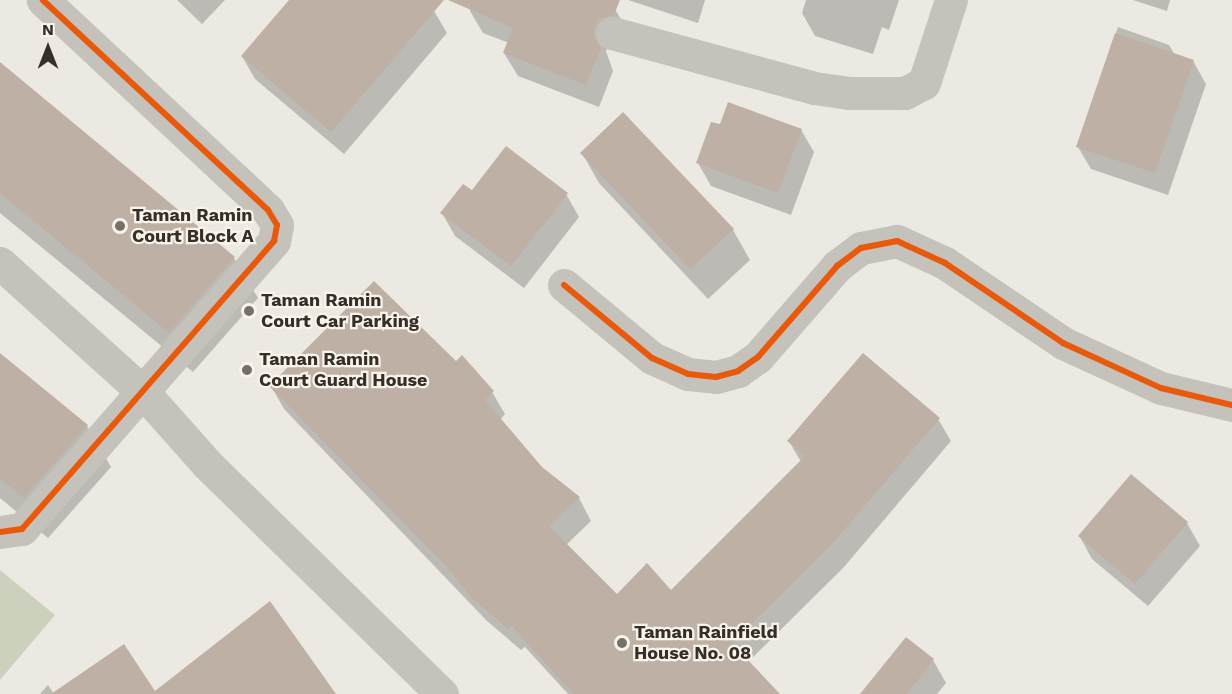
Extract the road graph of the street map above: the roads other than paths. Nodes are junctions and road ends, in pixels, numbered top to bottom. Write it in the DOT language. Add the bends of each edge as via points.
graph roads {
  1 [pos="43,0"];
  2 [pos="951,0"];
  3 [pos="612,33"];
  4 [pos="0,263"];
  5 [pos="564,285"];
  6 [pos="144,393"];
  7 [pos="1232,405"];
  8 [pos="0,532"];
  9 [pos="439,693"];
  1 -- 6 [label="street" via="268,210 277,225 274,241"];
  2 -- 3 [label="street" via="924,83 905,93 849,93 814,88"];
  4 -- 6 [label="street"];
  5 -- 7 [label="street" via="652,358 688,375 716,377 738,371 758,357 837,266 861,248 897,241 945,263 1063,342 1161,388"];
  6 -- 8 [label="street" via="22,529"];
  6 -- 9 [label="street" via="207,464"];
}
